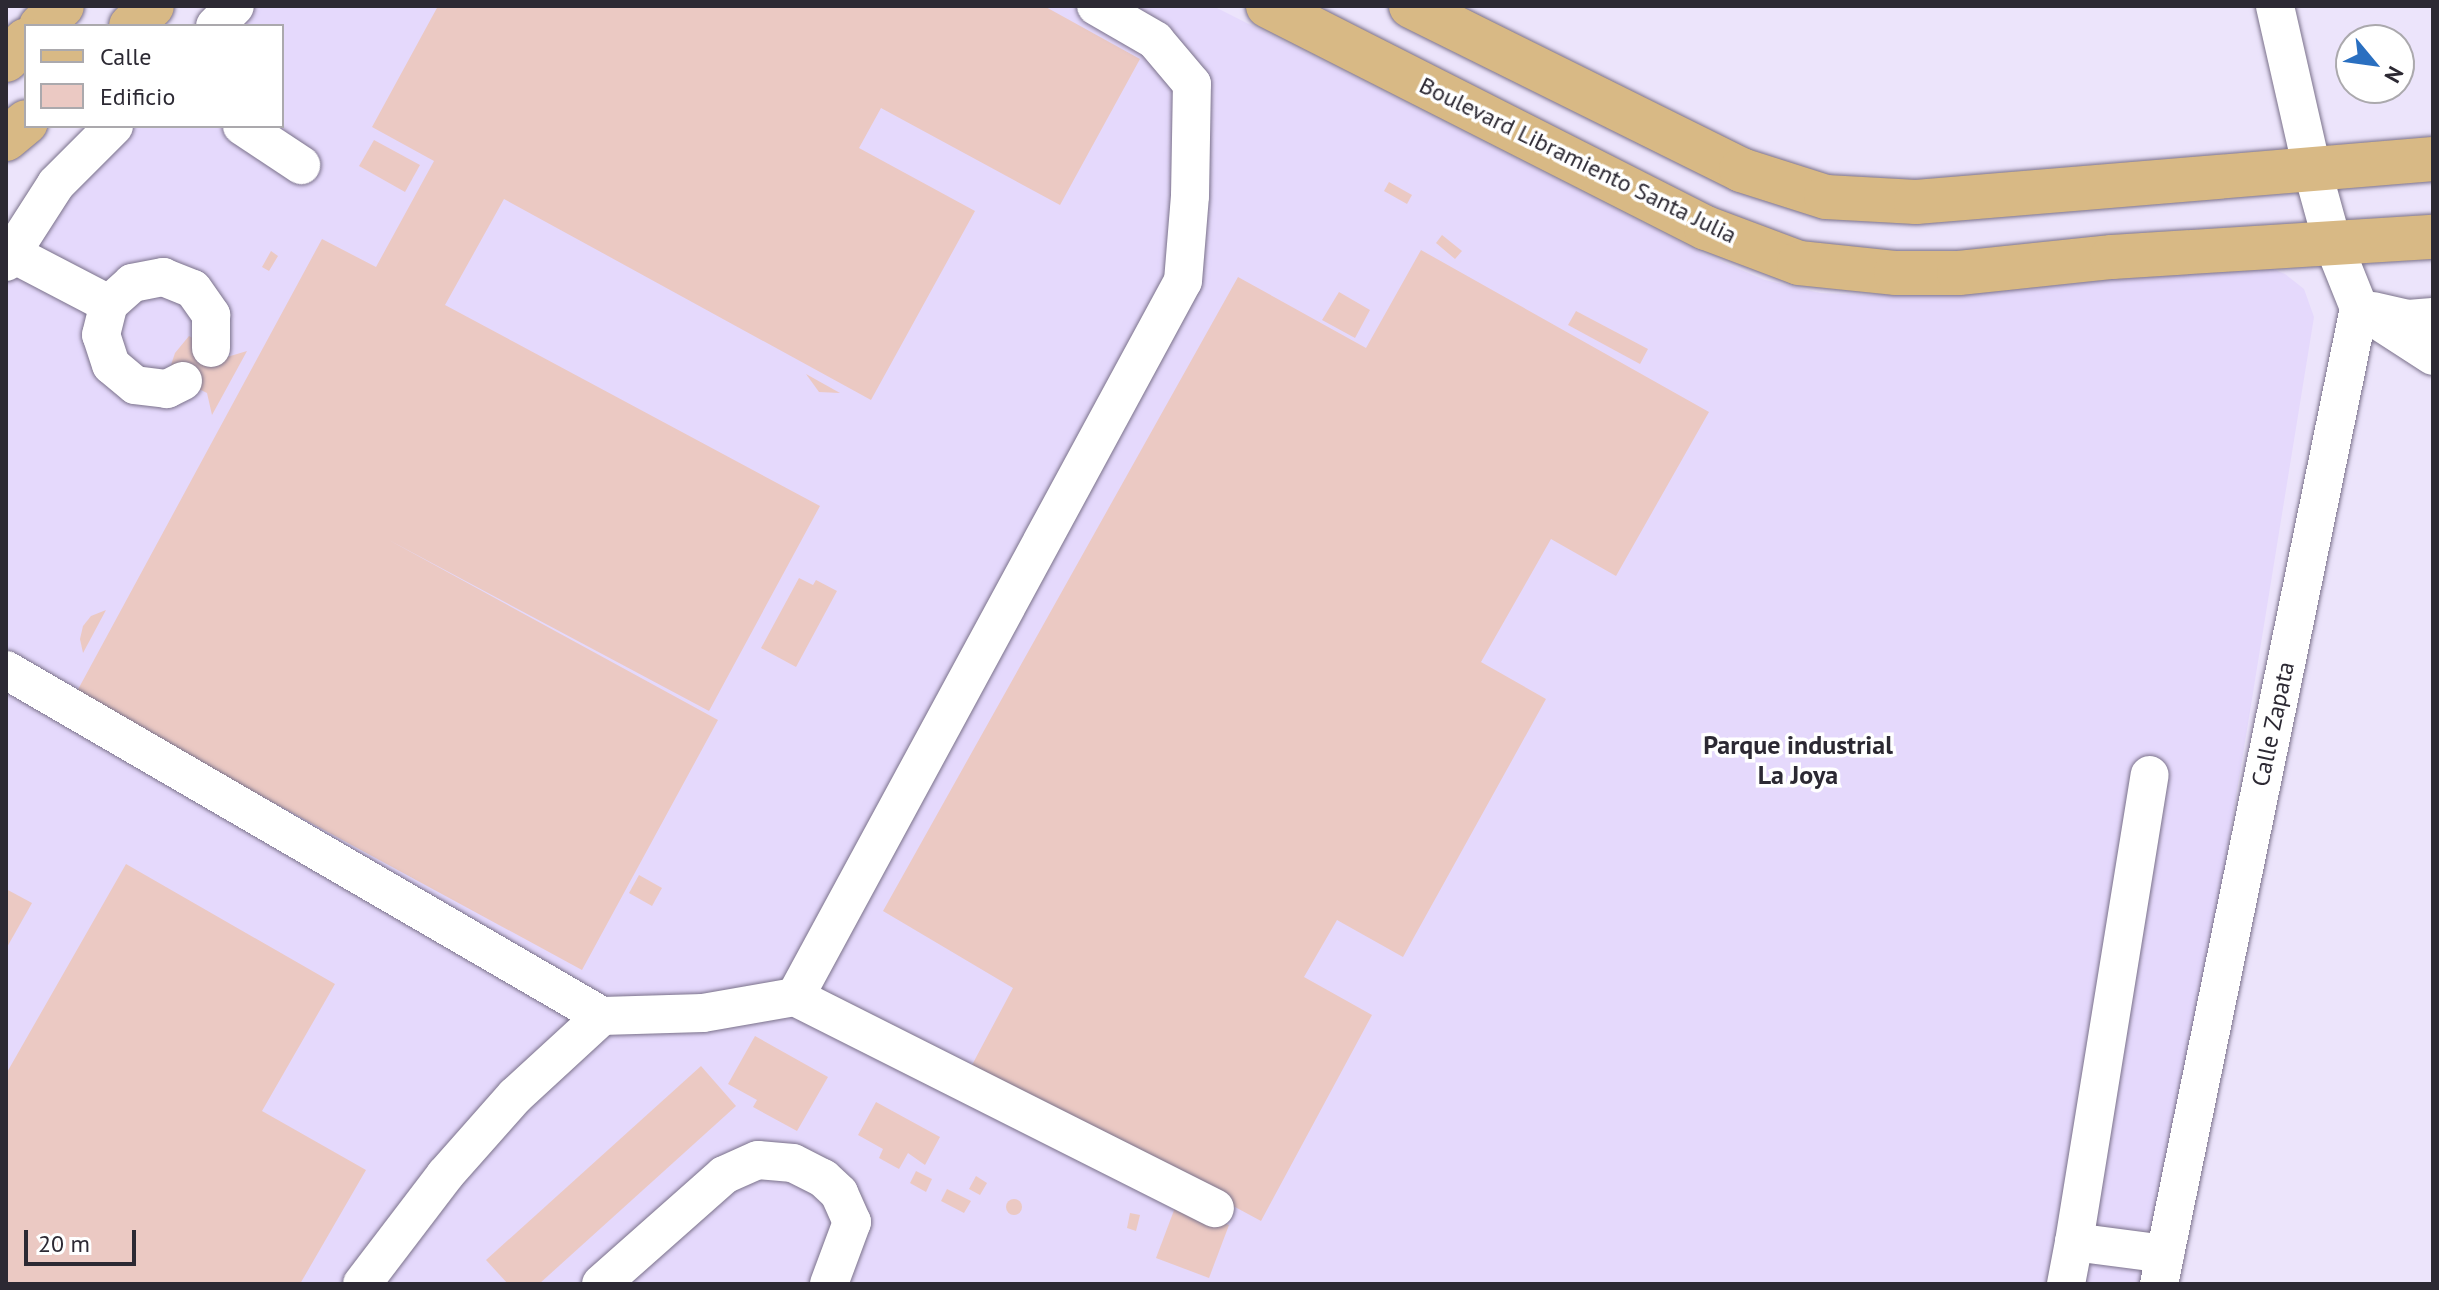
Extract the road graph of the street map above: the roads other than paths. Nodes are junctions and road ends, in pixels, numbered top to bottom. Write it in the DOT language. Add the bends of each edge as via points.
graph roads {
  1 [pos="62,6"];
  2 [pos="152,6"];
  3 [pos="235,6"];
  4 [pos="1096,6"];
  5 [pos="1268,6"];
  6 [pos="1411,6"];
  7 [pos="2275,6"];
  8 [pos="43,24"];
  9 [pos="133,24"];
  10 [pos="217,24"];
  11 [pos="24,42"];
  12 [pos="6,60"];
  13 [pos="24,124"];
  14 [pos="112,128"];
  15 [pos="245,128"];
  16 [pos="6,139"];
  17 [pos="2433,159"];
  18 [pos="301,165"];
  19 [pos="2312,169"];
  20 [pos="2433,237"];
  21 [pos="2332,241"];
  22 [pos="9,257"];
  23 [pos="109,304"];
  24 [pos="2359,308"];
  25 [pos="2433,317"];
  26 [pos="211,348"];
  27 [pos="2433,356"];
  28 [pos="183,381"];
  29 [pos="6,670"];
  30 [pos="2150,775"];
  31 [pos="795,997"];
  32 [pos="602,1016"];
  33 [pos="1215,1208"];
  34 [pos="2074,1242"];
  35 [pos="2162,1269"];
  36 [pos="362,1284"];
  37 [pos="601,1284"];
  38 [pos="829,1284"];
  39 [pos="2066,1284"];
  1 -- 8 [label="main road"];
  2 -- 9 [label="main road"];
  3 -- 10 [label="street"];
  4 -- 31 [label="street" via="1155,40 1192,84 1183,281"];
  5 -- 21 [label="main road, Boulevard Libramiento Santa Julia" via="1706,228 1799,263 1959,273"];
  6 -- 19 [label="main road" via="1741,170 1826,197 1916,202"];
  7 -- 19 [label="street"];
  11 -- 12 [label="main road"];
  13 -- 16 [label="main road"];
  14 -- 22 [label="street" via="56,184"];
  15 -- 18 [label="street"];
  17 -- 19 [label="main road"];
  19 -- 21 [label="street"];
  20 -- 21 [label="main road, Boulevard Libramiento Santa Julia"];
  21 -- 24 [label="street"];
  22 -- 23 [label="street"];
  23 -- 26 [label="street" via="132,283 163,277 193,289 211,315"];
  23 -- 28 [label="street" via="101,335 111,365 135,385 167,389"];
  24 -- 25 [label="street" via="2408,319"];
  24 -- 27 [label="street"];
  24 -- 35 [label="street, Calle Zapata"];
  29 -- 32 [label="street"];
  30 -- 34 [label="street"];
  31 -- 32 [label="street" via="703,1013"];
  31 -- 33 [label="street"];
  32 -- 36 [label="street" via="515,1096 445,1175"];
  34 -- 35 [label="street"];
  34 -- 39 [label="street"];
  37 -- 38 [label="street" via="724,1175 758,1160 793,1163 839,1193 852,1222"];
}
